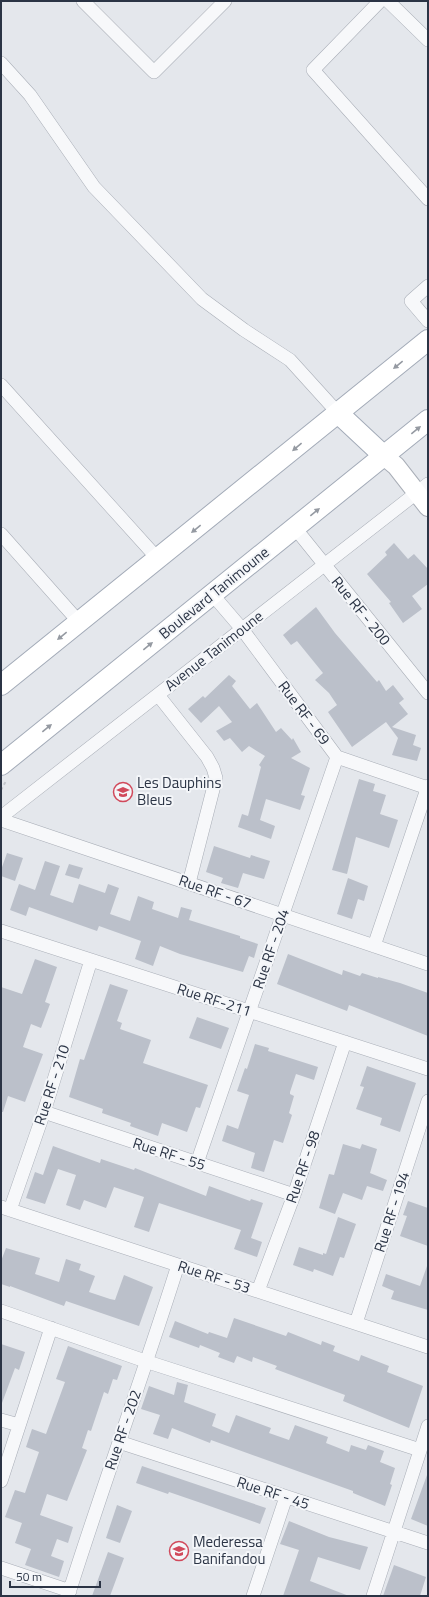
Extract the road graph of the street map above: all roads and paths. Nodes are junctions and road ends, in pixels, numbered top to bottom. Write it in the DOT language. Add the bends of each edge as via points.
graph roads {
  1 [pos="83,1"];
  2 [pos="225,1"];
  3 [pos="380,1"];
  4 [pos="388,1"];
  5 [pos="428,40"];
  6 [pos="1,63"];
  7 [pos="428,200"];
  8 [pos="428,286"];
  9 [pos="428,321"];
  10 [pos="428,340"];
  11 [pos="1,385"];
  12 [pos="338,412"];
  13 [pos="428,420"];
  14 [pos="384,456"];
  15 [pos="422,488"];
  16 [pos="428,507"];
  17 [pos="295,528"];
  18 [pos="1,534"];
  19 [pos="158,559"];
  20 [pos="324,565"];
  21 [pos="212,594"];
  22 [pos="80,622"];
  23 [pos="242,629"];
  24 [pos="4,678"];
  25 [pos="428,694"];
  26 [pos="158,695"];
  27 [pos="337,757"];
  28 [pos="1,765"];
  29 [pos="428,787"];
  30 [pos="1,817"];
  31 [pos="1,820"];
  32 [pos="189,883"];
  33 [pos="282,915"];
  34 [pos="1,931"];
  35 [pos="374,946"];
  36 [pos="92,960"];
  37 [pos="428,964"];
  38 [pos="250,1011"];
  39 [pos="345,1042"];
  40 [pos="428,1069"];
  41 [pos="428,1101"];
  42 [pos="44,1112"];
  43 [pos="197,1163"];
  44 [pos="294,1196"];
  45 [pos="6,1208"];
  46 [pos="178,1265"];
  47 [pos="258,1291"];
  48 [pos="1,1311"];
  49 [pos="356,1323"];
  50 [pos="51,1328"];
  51 [pos="428,1347"];
  52 [pos="148,1362"];
  53 [pos="1,1420"];
  54 [pos="19,1425"];
  55 [pos="428,1426"];
  56 [pos="118,1442"];
  57 [pos="420,1450"];
  58 [pos="1,1481"];
  59 [pos="286,1497"];
  60 [pos="394,1532"];
  61 [pos="428,1543"];
  62 [pos="1,1568"];
  63 [pos="69,1594"];
  64 [pos="253,1596"];
  65 [pos="373,1596"];
  1 -- 2 [label="street" via="154,72"];
  3 -- 7 [label="street" via="312,70"];
  4 -- 5 [label="street"];
  6 -- 12 [label="street" via="30,95 94,187 191,288 244,330 290,360"];
  8 -- 9 [label="street" via="411,301"];
  10 -- 12 [label="main road, one-way"];
  11 -- 19 [label="street"];
  12 -- 14 [label="main road"];
  12 -- 19 [label="main road, one-way"];
  14 -- 13 [label="main road, Boulevard Tanimoune, one-way"];
  14 -- 15 [label="main road"];
  17 -- 14 [label="main road, Boulevard Tanimoune, one-way"];
  15 -- 16 [label="main road"];
  15 -- 20 [label="street, Avenue Tanimoune"];
  17 -- 20 [label="street, Rue RF - 200"];
  17 -- 21 [label="main road, Boulevard Tanimoune"];
  18 -- 22 [label="street"];
  19 -- 22 [label="main road"];
  20 -- 23 [label="street, Avenue Tanimoune"];
  20 -- 25 [label="street, Rue RF - 200"];
  21 -- 23 [label="street, Rue RF - 69"];
  28 -- 21 [label="main road, Boulevard Tanimoune, one-way"];
  22 -- 24 [label="main road, one-way"];
  23 -- 26 [label="street, Avenue Tanimoune"];
  23 -- 27 [label="street, Rue RF - 69"];
  26 -- 30 [label="street, Avenue Tanimoune"];
  26 -- 32 [label="street" via="207,757 216,778"];
  27 -- 29 [label="street, Rue RF - 69"];
  27 -- 33 [label="street, Rue RF - 204"];
  29 -- 35 [label="street"];
  31 -- 32 [label="street, Rue RF - 67"];
  32 -- 33 [label="street, Rue RF - 67"];
  33 -- 35 [label="street, Rue RF - 67"];
  33 -- 38 [label="street, Rue RF - 204"];
  34 -- 36 [label="street, Rue RF-211"];
  35 -- 37 [label="street, Rue RF - 67"];
  36 -- 38 [label="street, Rue RF-211"];
  36 -- 42 [label="street, Rue RF - 210"];
  38 -- 39 [label="street, Rue RF-211"];
  38 -- 43 [label="street, Rue RF - 204"];
  39 -- 40 [label="street, Rue RF-211"];
  39 -- 44 [label="street, Rue RF - 98"];
  41 -- 49 [label="street, Rue RF - 194"];
  42 -- 43 [label="street, Rue RF - 55"];
  42 -- 45 [label="street, Rue RF - 210"];
  43 -- 44 [label="street, Rue RF - 55"];
  44 -- 47 [label="street, Rue RF - 98"];
  45 -- 46 [label="street, Rue RF - 53"];
  46 -- 47 [label="street, Rue RF - 53"];
  46 -- 52 [label="street, Rue RF - 202"];
  47 -- 49 [label="street, Rue RF - 53"];
  48 -- 50 [label="street"];
  49 -- 51 [label="street, Rue RF - 53"];
  50 -- 52 [label="street"];
  50 -- 54 [label="street"];
  52 -- 56 [label="street, Rue RF - 202"];
  52 -- 57 [label="street"];
  53 -- 54 [label="street"];
  54 -- 58 [label="street"];
  55 -- 57 [label="street"];
  56 -- 59 [label="street, Rue RF - 45"];
  56 -- 63 [label="street, Rue RF - 202"];
  57 -- 60 [label="street"];
  59 -- 60 [label="street, Rue RF - 45"];
  59 -- 64 [label="street"];
  60 -- 61 [label="street, Rue RF - 45"];
  60 -- 65 [label="street"];
  62 -- 63 [label="street"];
}
